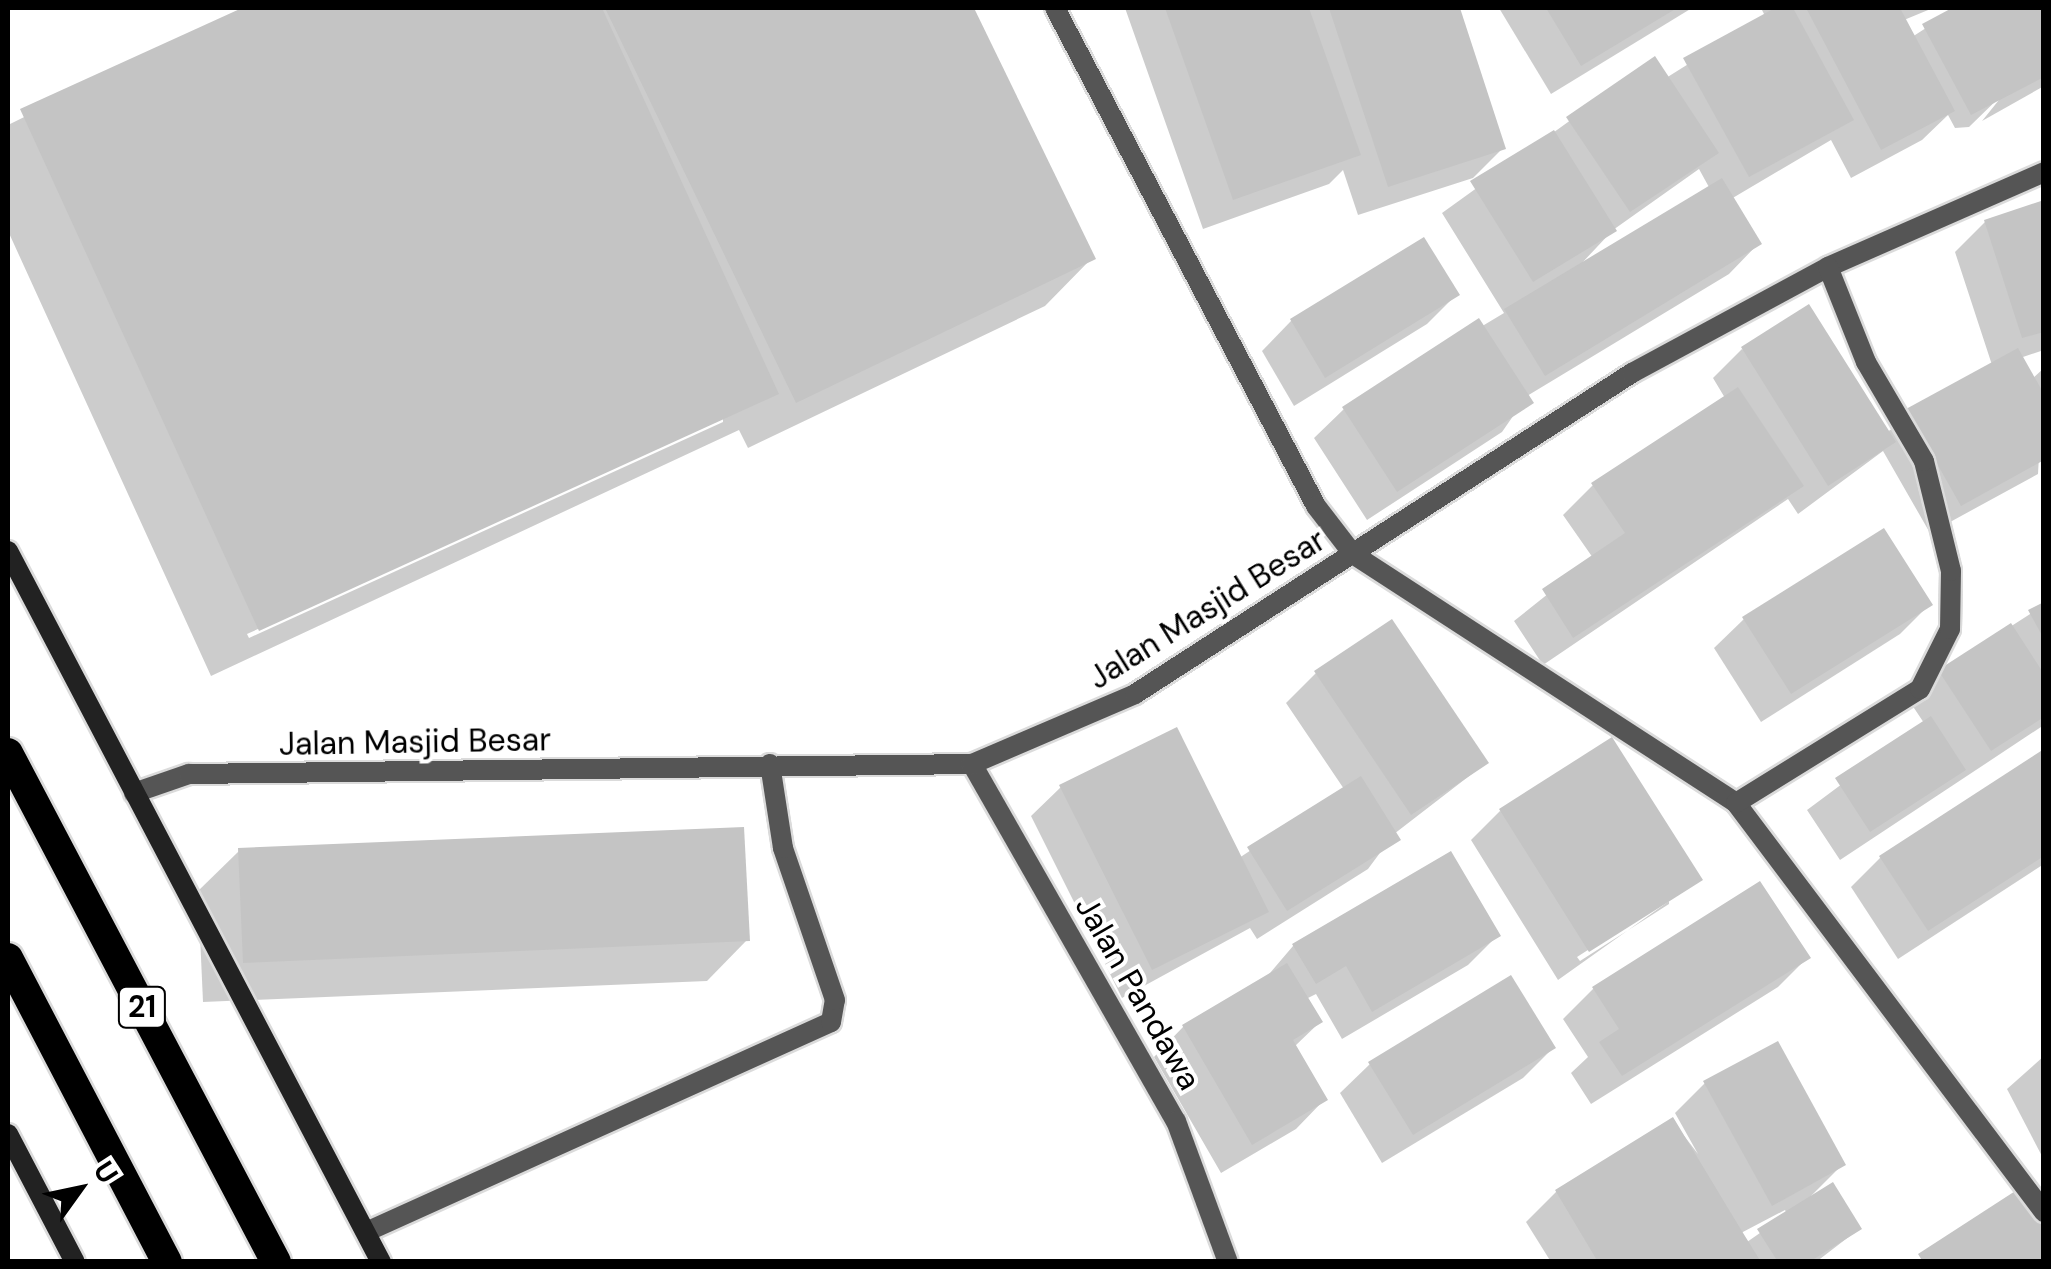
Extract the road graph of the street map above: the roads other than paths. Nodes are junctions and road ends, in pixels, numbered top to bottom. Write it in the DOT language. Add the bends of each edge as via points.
graph roads {
  1 [pos="1055,8"];
  2 [pos="2044,172"];
  3 [pos="1828,267"];
  4 [pos="8,551"];
  5 [pos="1353,554"];
  6 [pos="8,753"];
  7 [pos="770,764"];
  8 [pos="972,764"];
  9 [pos="134,793"];
  10 [pos="1736,803"];
  11 [pos="8,958"];
  12 [pos="8,1134"];
  13 [pos="2044,1212"];
  14 [pos="366,1232"];
  15 [pos="75,1262"];
  16 [pos="167,1262"];
  17 [pos="276,1262"];
  18 [pos="381,1262"];
  19 [pos="1228,1262"];
  1 -- 5 [label="street" via="1316,506"];
  2 -- 3 [label="street, Jalan Masjid Besar"];
  3 -- 5 [label="street, Jalan Masjid Besar" via="1632,373"];
  3 -- 10 [label="street" via="1866,362 1924,461 1951,572 1950,629 1920,690"];
  4 -- 9 [label="street"];
  5 -- 8 [label="street, Jalan Masjid Besar" via="1136,694"];
  5 -- 10 [label="street"];
  6 -- 17 [label="highway, 21"];
  7 -- 8 [label="street, Jalan Masjid Besar"];
  7 -- 9 [label="street, Jalan Masjid Besar" via="189,774"];
  7 -- 14 [label="street" via="782,848 836,1000 831,1022"];
  8 -- 19 [label="street, Jalan Pandawa" via="1176,1121"];
  9 -- 14 [label="street"];
  10 -- 13 [label="street"];
  11 -- 16 [label="highway"];
  12 -- 15 [label="street"];
  14 -- 18 [label="street"];
}
